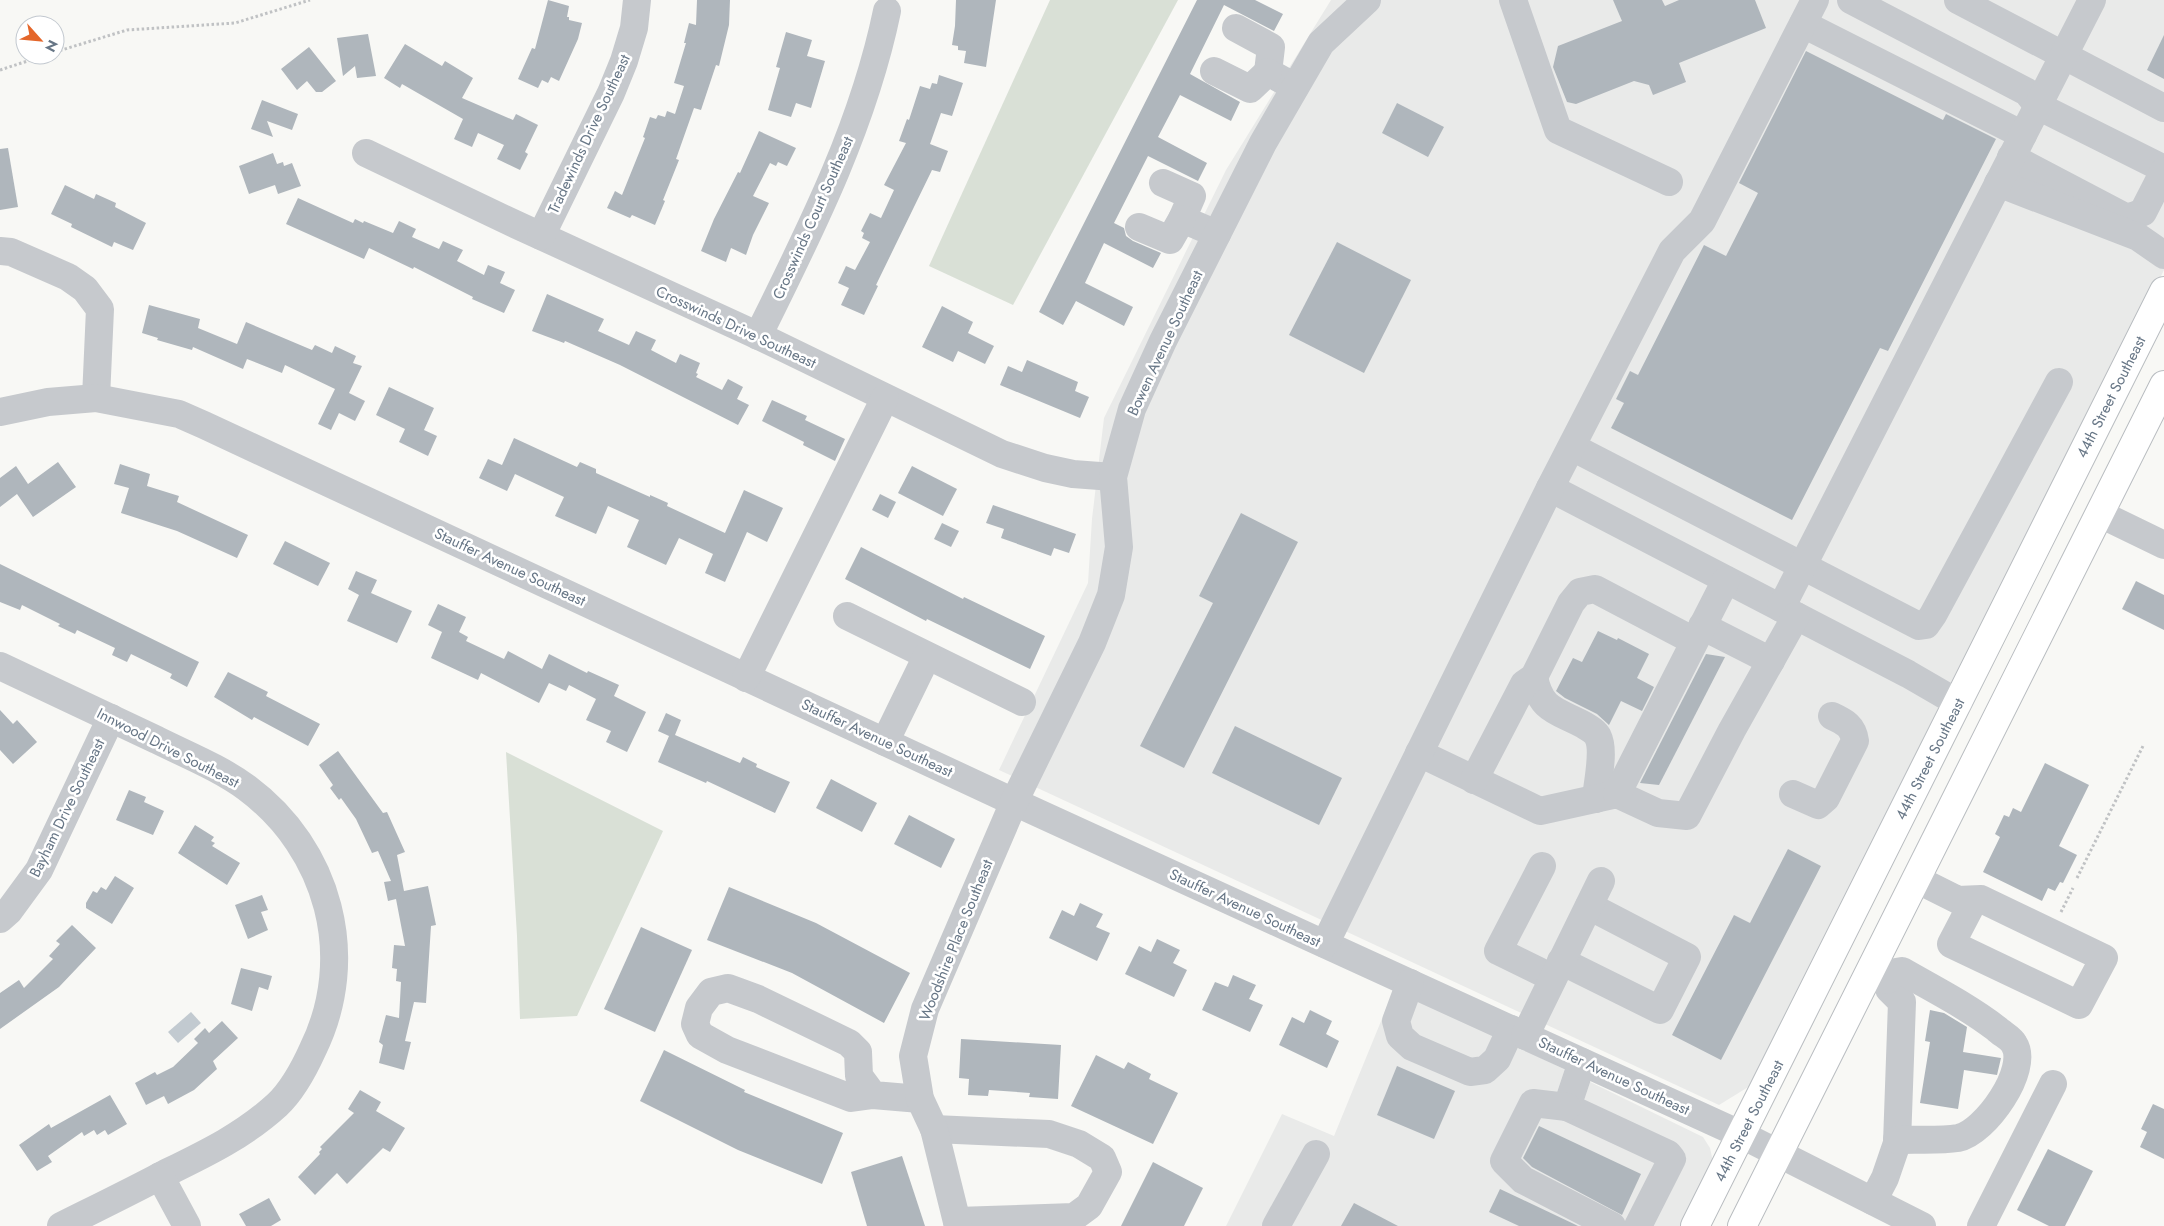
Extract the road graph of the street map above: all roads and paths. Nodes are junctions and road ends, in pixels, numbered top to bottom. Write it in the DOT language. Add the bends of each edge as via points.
graph roads {
  1 [pos="310,0"];
  2 [pos="637,0"];
  3 [pos="1367,0"];
  4 [pos="1815,0"];
  5 [pos="1851,0"];
  6 [pos="1958,0"];
  7 [pos="2092,0"];
  8 [pos="1519,1"];
  9 [pos="887,11"];
  10 [pos="1803,24"];
  11 [pos="1236,28"];
  12 [pos="65,49"];
  13 [pos="2063,56"];
  14 [pos="15,65"];
  15 [pos="0,70"];
  16 [pos="1214,71"];
  17 [pos="1268,72"];
  18 [pos="1295,87"];
  19 [pos="2038,106"];
  20 [pos="2164,108"];
  21 [pos="2017,146"];
  22 [pos="366,153"];
  23 [pos="2164,170"];
  24 [pos="1669,182"];
  25 [pos="1163,183"];
  26 [pos="1998,183"];
  27 [pos="1182,219"];
  28 [pos="1140,227"];
  29 [pos="2141,230"];
  30 [pos="1217,234"];
  31 [pos="541,236"];
  32 [pos="0,251"];
  33 [pos="2164,255"];
  34 [pos="2164,291"];
  35 [pos="758,336"];
  36 [pos="2059,382"];
  37 [pos="2164,385"];
  38 [pos="96,398"];
  39 [pos="885,398"];
  40 [pos="0,412"];
  41 [pos="2088,443"];
  42 [pos="1572,447"];
  43 [pos="1113,477"];
  44 [pos="1550,488"];
  45 [pos="2100,514"];
  46 [pos="2164,545"];
  47 [pos="1802,566"];
  48 [pos="1726,580"];
  49 [pos="1788,612"];
  50 [pos="847,616"];
  51 [pos="1698,634"];
  52 [pos="927,656"];
  53 [pos="1771,661"];
  54 [pos="0,666"];
  55 [pos="1534,677"];
  56 [pos="746,678"];
  57 [pos="1022,702"];
  58 [pos="1958,703"];
  59 [pos="1832,716"];
  60 [pos="111,718"];
  61 [pos="885,742"];
  62 [pos="2144,744"];
  63 [pos="1419,753"];
  64 [pos="1474,780"];
  65 [pos="1793,794"];
  66 [pos="1607,796"];
  67 [pos="1014,802"];
  68 [pos="1933,848"];
  69 [pos="1542,866"];
  70 [pos="2078,878"];
  71 [pos="1916,879"];
  72 [pos="1601,881"];
  73 [pos="1974,900"];
  74 [pos="1589,906"];
  75 [pos="0,919"];
  76 [pos="1325,944"];
  77 [pos="1557,970"];
  78 [pos="1878,976"];
  79 [pos="1410,983"];
  80 [pos="1518,1032"];
  81 [pos="1582,1062"];
  82 [pos="2053,1084"];
  83 [pos="873,1095"];
  84 [pos="920,1099"];
  85 [pos="1566,1108"];
  86 [pos="934,1129"];
  87 [pos="1742,1135"];
  88 [pos="1897,1140"];
  89 [pos="1316,1154"];
  90 [pos="1778,1154"];
  91 [pos="160,1176"];
  92 [pos="1873,1201"];
  93 [pos="958,1224"];
  94 [pos="61,1226"];
  95 [pos="187,1226"];
  96 [pos="1276,1226"];
  97 [pos="1612,1226"];
  98 [pos="1638,1226"];
  99 [pos="1695,1226"];
  100 [pos="1742,1226"];
  101 [pos="1922,1226"];
  102 [pos="1981,1226"];
  1 -- 12 [label="path" via="235,23 127,30"];
  2 -- 31 [label="street, Tradewinds Drive Southeast" via="634,28 624,61"];
  3 -- 18 [label="street, Bowen Avenue Southeast" via="1321,43"];
  4 -- 10 [label="street"];
  5 -- 19 [label="street" via="2027,92"];
  6 -- 13 [label="street"];
  7 -- 13 [label="street"];
  8 -- 24 [label="street" via="1558,130"];
  9 -- 35 [label="street, Crosswinds Court Southeast" via="867,87 842,158"];
  10 -- 21 [label="street"];
  10 -- 42 [label="street" via="1702,221 1672,251"];
  11 -- 17 [label="street" via="1271,47"];
  13 -- 19 [label="street"];
  13 -- 20 [label="street"];
  14 -- 15 [label="path"];
  16 -- 17 [label="street" via="1250,89"];
  17 -- 18 [label="street"];
  18 -- 30 [label="street, Bowen Avenue Southeast"];
  19 -- 21 [label="street"];
  19 -- 23 [label="street"];
  21 -- 26 [label="street"];
  21 -- 29 [label="street"];
  22 -- 31 [label="street, Crosswinds Drive Southeast"];
  23 -- 29 [label="street" via="2142,212"];
  25 -- 27 [label="street" via="1192,196"];
  26 -- 29 [label="street"];
  26 -- 47 [label="street"];
  27 -- 28 [label="street" via="1170,240"];
  27 -- 30 [label="street"];
  29 -- 33 [label="street"];
  30 -- 43 [label="street, Bowen Avenue Southeast" via="1132,409"];
  31 -- 35 [label="street, Crosswinds Drive Southeast"];
  32 -- 38 [label="street" via="11,252 68,277 85,289 100,309"];
  34 -- 41 [label="main road, 44th Street Southeast"];
  35 -- 39 [label="street, Crosswinds Drive Southeast"];
  36 -- 47 [label="street" via="1926,625 1913,624"];
  37 -- 45 [label="main road"];
  38 -- 40 [label="street, Stauffer Avenue Southeast" via="48,402"];
  38 -- 56 [label="street, Stauffer Avenue Southeast" via="178,414 204,425"];
  39 -- 43 [label="street, Crosswinds Drive Southeast" via="1002,454 1073,474"];
  39 -- 56 [label="street"];
  41 -- 45 [label="main road" via="2086,483"];
  41 -- 58 [label="main road, 44th Street Southeast"];
  42 -- 44 [label="street"];
  42 -- 47 [label="street"];
  43 -- 67 [label="street, Bowen Avenue Southeast" via="1119,547 1111,595 1092,643"];
  44 -- 48 [label="street"];
  44 -- 63 [label="street"];
  45 -- 46 [label="street"];
  45 -- 68 [label="main road"];
  47 -- 49 [label="street"];
  48 -- 49 [label="street"];
  48 -- 51 [label="street"];
  49 -- 53 [label="street"];
  49 -- 58 [label="street"];
  50 -- 52 [label="street"];
  51 -- 53 [label="street"];
  51 -- 55 [label="street" via="1595,589 1580,592"];
  51 -- 66 [label="street"];
  52 -- 57 [label="street"];
  52 -- 61 [label="street"];
  53 -- 66 [label="street" via="1686,816 1658,813"];
  54 -- 60 [label="street, Innwood Drive Southeast"];
  55 -- 64 [label="street" via="1524,684"];
  55 -- 66 [label="street" via="1539,698 1598,736"];
  56 -- 61 [label="street, Stauffer Avenue Southeast"];
  58 -- 68 [label="main road" via="1968,714 1973,732 1971,748 1931,825"];
  58 -- 87 [label="main road, 44th Street Southeast"];
  59 -- 65 [label="street" via="1848,724 1854,732 1855,741 1826,798 1818,805"];
  60 -- 75 [label="street, Bayham Drive Southeast" via="39,870"];
  60 -- 91 [label="street, Innwood Drive Southeast" via="203,762 240,784 289,828 322,885 330,912 335,950 332,993 320,1035 302,1072 278,1103 229,1142"];
  61 -- 67 [label="street, Stauffer Avenue Southeast"];
  62 -- 70 [label="path"];
  63 -- 64 [label="street"];
  63 -- 76 [label="street"];
  64 -- 66 [label="street" via="1540,812"];
  67 -- 76 [label="street, Stauffer Avenue Southeast"];
  67 -- 84 [label="street, Woodshire Place Southeast" via="925,1009 913,1056"];
  68 -- 71 [label="main road"];
  69 -- 77 [label="street" via="1498,952"];
  71 -- 73 [label="street" via="1958,900"];
  71 -- 78 [label="main road"];
  72 -- 74 [label="street"];
  73 -- 73 [label="street" via="1951,944 2079,1006 2104,958 1982,899"];
  74 -- 77 [label="street"];
  74 -- 77 [label="street" via="1687,957 1660,1010"];
  76 -- 79 [label="street, Stauffer Avenue Southeast"];
  77 -- 80 [label="street"];
  78 -- 88 [label="street" via="1902,1002"];
  78 -- 88 [label="street" via="1902,971 1974,1012 2014,1043 2019,1055 2012,1082 1977,1128 1960,1138"];
  78 -- 90 [label="main road"];
  79 -- 80 [label="street, Stauffer Avenue Southeast"];
  79 -- 80 [label="street" via="1396,1021 1400,1036 1412,1047 1470,1072 1486,1070"];
  80 -- 81 [label="street, Stauffer Avenue Southeast"];
  81 -- 85 [label="street"];
  81 -- 87 [label="street, Stauffer Avenue Southeast"];
  82 -- 102 [label="street"];
  83 -- 83 [label="street" via="851,1098 727,1050 700,1035 694,1024 699,1008 711,992 728,988 849,1043 858,1052 858,1076"];
  83 -- 84 [label="street"];
  84 -- 86 [label="street, Woodshire Place Southeast"];
  85 -- 97 [label="street" via="1533,1104 1504,1161 1523,1180"];
  85 -- 98 [label="street" via="1671,1156"];
  86 -- 93 [label="street, Woodshire Place Southeast"];
  86 -- 93 [label="street" via="1049,1134 1079,1144 1102,1158 1108,1172 1089,1206 1074,1217"];
  87 -- 90 [label="street, Stauffer Avenue Southeast"];
  87 -- 99 [label="main road, 44th Street Southeast"];
  88 -- 92 [label="street" via="1885,1178"];
  89 -- 96 [label="street"];
  90 -- 92 [label="street, Stauffer Avenue Southeast"];
  90 -- 100 [label="main road"];
  91 -- 94 [label="street, Innwood Drive Southeast"];
  91 -- 95 [label="street"];
  92 -- 101 [label="street, Stauffer Avenue Southeast"];
}
